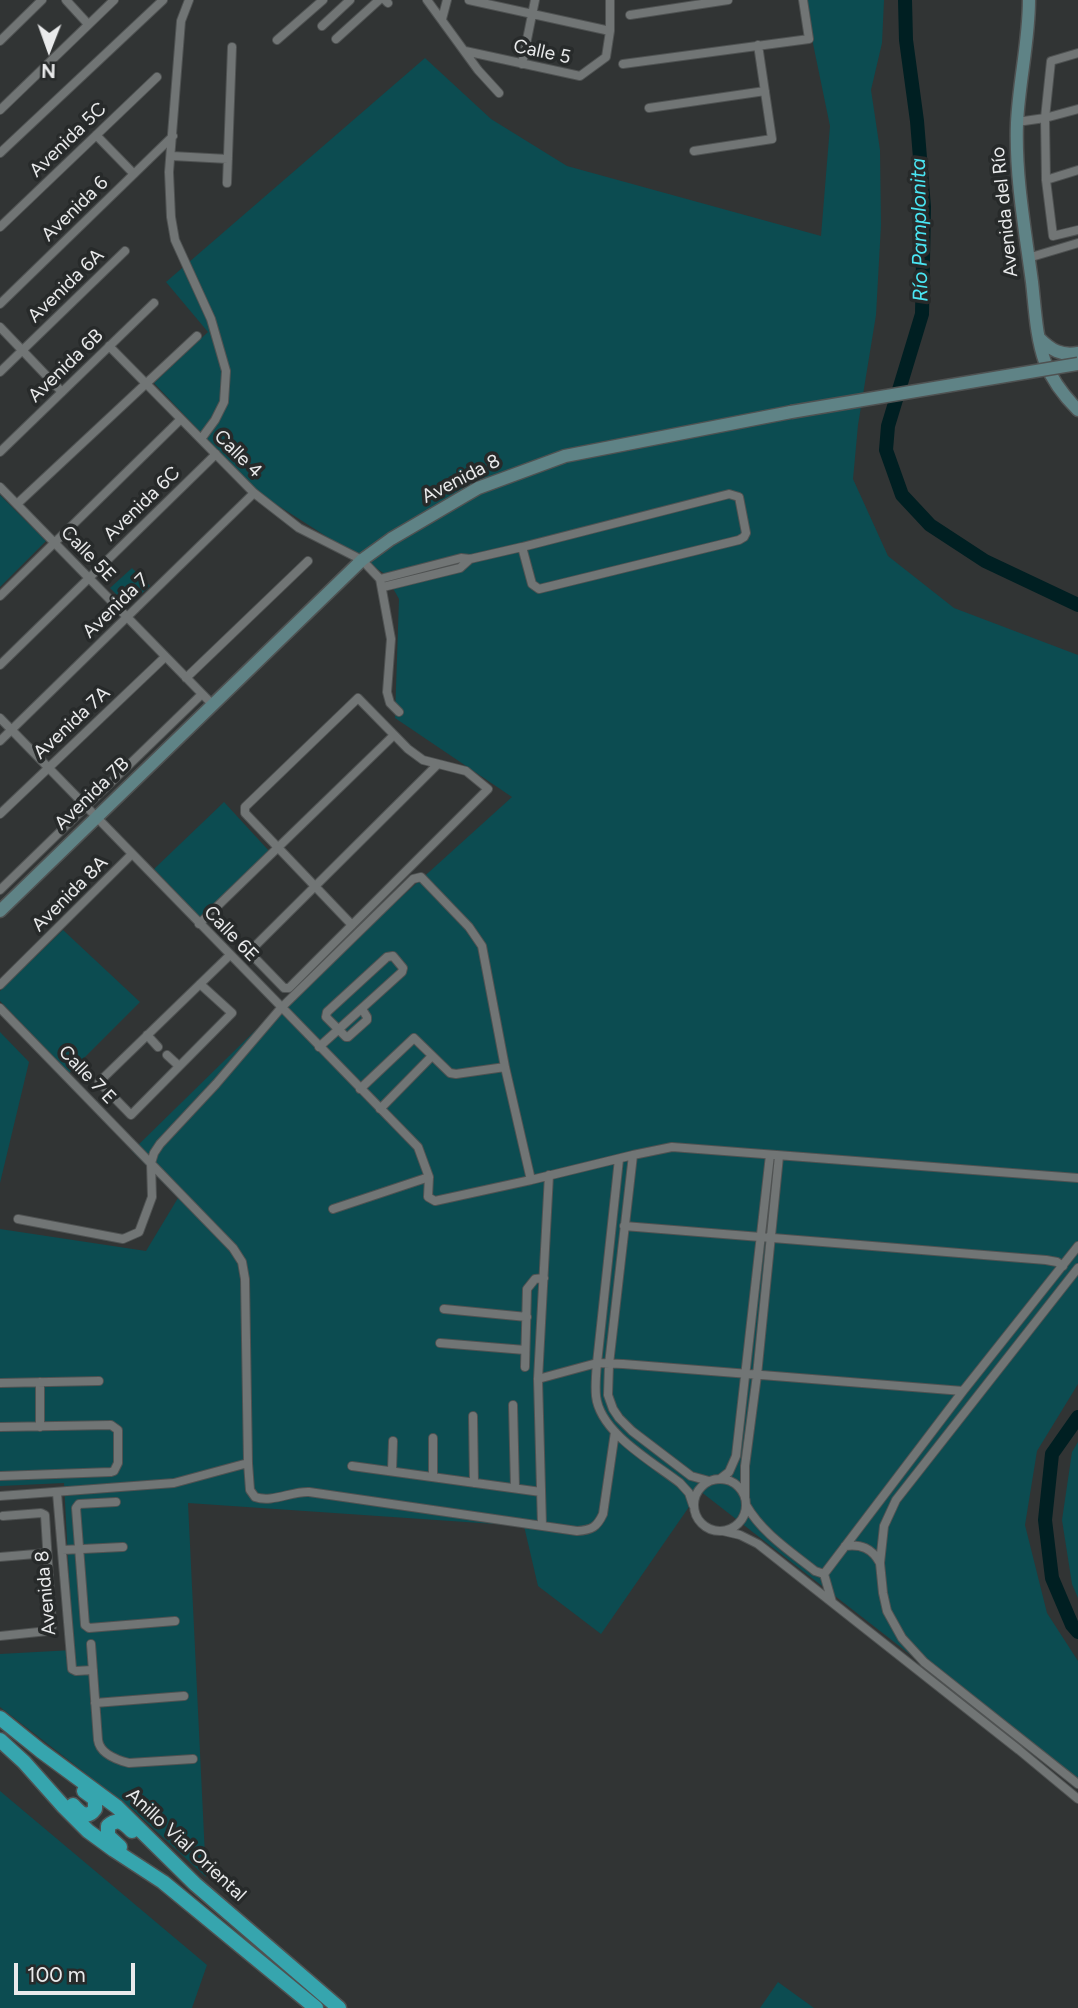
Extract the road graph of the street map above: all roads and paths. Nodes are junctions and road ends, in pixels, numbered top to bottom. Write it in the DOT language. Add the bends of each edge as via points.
graph roads {
  1 [pos="42,0"];
  2 [pos="66,0"];
  3 [pos="114,0"];
  4 [pos="163,0"];
  5 [pos="189,0"];
  6 [pos="323,0"];
  7 [pos="350,0"];
  8 [pos="379,0"];
  9 [pos="427,0"];
  10 [pos="447,0"];
  11 [pos="468,0"];
  12 [pos="535,0"];
  13 [pos="610,0"];
  14 [pos="646,0"];
  15 [pos="728,0"];
  16 [pos="803,0"];
  17 [pos="1029,0"];
  18 [pos="648,12"];
  19 [pos="532,14"];
  20 [pos="630,15"];
  21 [pos="442,19"];
  22 [pos="89,24"];
  23 [pos="322,26"];
  24 [pos="610,31"];
  25 [pos="336,39"];
  26 [pos="277,40"];
  27 [pos="0,41"];
  28 [pos="758,46"];
  29 [pos="232,47"];
  30 [pos="465,51"];
  31 [pos="1078,53"];
  32 [pos="523,64"];
  33 [pos="623,64"];
  34 [pos="157,77"];
  35 [pos="765,91"];
  36 [pos="499,93"];
  37 [pos="649,108"];
  38 [pos="1078,109"];
  39 [pos="0,110"];
  40 [pos="1045,118"];
  41 [pos="1017,122"];
  42 [pos="96,135"];
  43 [pos="173,136"];
  44 [pos="694,151"];
  45 [pos="0,153"];
  46 [pos="172,156"];
  47 [pos="228,159"];
  48 [pos="1078,170"];
  49 [pos="134,174"];
  50 [pos="1046,180"];
  51 [pos="227,183"];
  52 [pos="0,227"];
  53 [pos="1078,230"];
  54 [pos="1078,243"];
  55 [pos="125,251"];
  56 [pos="1028,258"];
  57 [pos="154,303"];
  58 [pos="0,304"];
  59 [pos="0,327"];
  60 [pos="197,336"];
  61 [pos="1039,338"];
  62 [pos="109,346"];
  63 [pos="23,350"];
  64 [pos="1078,353"];
  65 [pos="1078,364"];
  66 [pos="0,372"];
  67 [pos="146,384"];
  68 [pos="62,392"];
  69 [pos="1078,410"];
  70 [pos="181,419"];
  71 [pos="201,439"];
  72 [pos="0,452"];
  73 [pos="216,454"];
  74 [pos="0,487"];
  75 [pos="254,493"];
  76 [pos="17,505"];
  77 [pos="55,543"];
  78 [pos="522,547"];
  79 [pos="362,560"];
  80 [pos="308,561"];
  81 [pos="89,578"];
  82 [pos="381,583"];
  83 [pos="0,596"];
  84 [pos="127,617"];
  85 [pos="165,657"];
  86 [pos="0,665"];
  87 [pos="186,678"];
  88 [pos="207,699"];
  89 [pos="399,712"];
  90 [pos="0,718"];
  91 [pos="12,730"];
  92 [pos="394,735"];
  93 [pos="0,741"];
  94 [pos="153,742"];
  95 [pos="163,751"];
  96 [pos="438,764"];
  97 [pos="48,767"];
  98 [pos="86,807"];
  99 [pos="0,814"];
  100 [pos="96,817"];
  101 [pos="278,847"];
  102 [pos="132,854"];
  103 [pos="315,885"];
  104 [pos="0,890"];
  105 [pos="0,911"];
  106 [pos="200,924"];
  107 [pos="352,925"];
  108 [pos="230,955"];
  109 [pos="200,984"];
  110 [pos="0,985"];
  111 [pos="0,1008"];
  112 [pos="281,1008"];
  113 [pos="339,1031"];
  114 [pos="147,1035"];
  115 [pos="158,1047"];
  116 [pos="319,1047"];
  117 [pos="167,1055"];
  118 [pos="432,1056"];
  119 [pos="179,1066"];
  120 [pos="505,1067"];
  121 [pos="360,1089"];
  122 [pos="380,1109"];
  123 [pos="634,1155"];
  124 [pos="775,1156"];
  125 [pos="619,1159"];
  126 [pos="151,1163"];
  127 [pos="549,1175"];
  128 [pos="429,1177"];
  129 [pos="1078,1178"];
  130 [pos="531,1180"];
  131 [pos="333,1209"];
  132 [pos="18,1219"];
  133 [pos="624,1226"];
  134 [pos="761,1237"];
  135 [pos="771,1238"];
  136 [pos="1078,1246"];
  137 [pos="1063,1266"];
  138 [pos="1078,1268"];
  139 [pos="544,1278"];
  140 [pos="444,1309"];
  141 [pos="527,1317"];
  142 [pos="440,1343"];
  143 [pos="525,1350"];
  144 [pos="597,1363"];
  145 [pos="609,1364"];
  146 [pos="524,1367"];
  147 [pos="745,1374"];
  148 [pos="757,1375"];
  149 [pos="538,1379"];
  150 [pos="99,1381"];
  151 [pos="40,1382"];
  152 [pos="0,1383"];
  153 [pos="963,1391"];
  154 [pos="513,1405"];
  155 [pos="473,1416"];
  156 [pos="0,1427"];
  157 [pos="40,1427"];
  158 [pos="615,1432"];
  159 [pos="433,1438"];
  160 [pos="393,1441"];
  161 [pos="630,1444"];
  162 [pos="612,1456"];
  163 [pos="248,1463"];
  164 [pos="352,1466"];
  165 [pos="392,1471"];
  166 [pos="0,1476"];
  167 [pos="433,1477"];
  168 [pos="720,1479"];
  169 [pos="709,1481"];
  170 [pos="474,1483"];
  171 [pos="515,1488"];
  172 [pos="541,1492"];
  173 [pos="57,1493"];
  174 [pos="0,1496"];
  175 [pos="116,1502"];
  176 [pos="746,1502"];
  177 [pos="693,1505"];
  178 [pos="3,1516"];
  179 [pos="542,1526"];
  180 [pos="723,1531"];
  181 [pos="845,1546"];
  182 [pos="123,1547"];
  183 [pos="79,1548"];
  184 [pos="62,1550"];
  185 [pos="47,1553"];
  186 [pos="0,1557"];
  187 [pos="880,1563"];
  188 [pos="824,1574"];
  189 [pos="832,1602"];
  190 [pos="175,1621"];
  191 [pos="0,1636"];
  192 [pos="91,1644"];
  193 [pos="93,1670"];
  194 [pos="184,1696"];
  195 [pos="95,1703"];
  196 [pos="0,1718"];
  197 [pos="0,1740"];
  198 [pos="1026,1741"];
  199 [pos="1019,1750"];
  200 [pos="1045,1757"];
  201 [pos="193,1759"];
  202 [pos="1037,1766"];
  203 [pos="83,1781"];
  204 [pos="1078,1784"];
  205 [pos="56,1799"];
  206 [pos="1078,1799"];
  207 [pos="146,1835"];
  208 [pos="120,1855"];
  209 [pos="316,2008"];
  210 [pos="339,2008"];
  1 -- 27 [label="street"];
  2 -- 22 [label="street"];
  3 -- 22 [label="street"];
  4 -- 45 [label="street"];
  5 -- 43 [label="street" via="181,20"];
  6 -- 26 [label="street"];
  7 -- 23 [label="street"];
  8 -- 25 [label="street"];
  9 -- 21 [label="street"];
  10 -- 21 [label="street"];
  11 -- 19 [label="street"];
  12 -- 19 [label="street"];
  13 -- 24 [label="street"];
  14 -- 18 [label="street"];
  15 -- 18 [label="street"];
  16 -- 28 [label="street" via="808,39"];
  17 -- 41 [label="street, Avenida del Río"];
  18 -- 20 [label="street"];
  19 -- 24 [label="street"];
  19 -- 32 [label="street"];
  21 -- 30 [label="street"];
  22 -- 39 [label="street"];
  24 -- 32 [label="street, Calle 5" via="606,57 580,76"];
  28 -- 33 [label="street"];
  28 -- 35 [label="street"];
  29 -- 47 [label="street"];
  30 -- 32 [label="street, Calle 5"];
  30 -- 36 [label="street"];
  31 -- 40 [label="street" via="1051,61"];
  34 -- 42 [label="street, Avenida 5C"];
  35 -- 37 [label="street"];
  35 -- 44 [label="street" via="772,139"];
  38 -- 40 [label="street"];
  40 -- 41 [label="street"];
  40 -- 50 [label="street"];
  41 -- 56 [label="street, Avenida del Río"];
  42 -- 49 [label="street"];
  42 -- 52 [label="street, Avenida 5C"];
  43 -- 46 [label="street"];
  43 -- 49 [label="street, Avenida 6"];
  46 -- 47 [label="street"];
  46 -- 71 [label="street" via="171,218 176,240 211,318 226,371 224,402"];
  47 -- 51 [label="street"];
  48 -- 50 [label="street"];
  49 -- 58 [label="street, Avenida 6"];
  50 -- 53 [label="street" via="1053,236"];
  54 -- 56 [label="street"];
  55 -- 63 [label="street, Avenida 6A"];
  56 -- 61 [label="street, Avenida del Río"];
  57 -- 62 [label="street, Avenida 6B"];
  59 -- 63 [label="street"];
  60 -- 67 [label="street"];
  61 -- 64 [label="street" via="1059,353"];
  61 -- 69 [label="street, Avenida del Río" via="1051,375"];
  62 -- 67 [label="street, Calle 4"];
  62 -- 68 [label="street, Avenida 6B"];
  63 -- 66 [label="street, Avenida 6A"];
  63 -- 68 [label="street"];
  65 -- 79 [label="street, Avenida 8, bridge" via="791,412 555,459 478,488"];
  67 -- 70 [label="street, Calle 4"];
  67 -- 76 [label="street"];
  68 -- 72 [label="street, Avenida 6B"];
  70 -- 71 [label="street, Calle 4"];
  70 -- 77 [label="street"];
  71 -- 73 [label="street, Calle 4"];
  73 -- 75 [label="street, Calle 4"];
  73 -- 81 [label="street, Avenida 6C"];
  74 -- 76 [label="street, Calle 5E"];
  75 -- 79 [label="street, Calle 4" via="299,528"];
  75 -- 84 [label="street, Avenida 7"];
  76 -- 77 [label="street, Calle 5E"];
  77 -- 81 [label="street, Calle 5E"];
  77 -- 83 [label="street"];
  78 -- 78 [label="street" via="729,494 739,497 746,533 739,540 539,589 532,584"];
  78 -- 82 [label="street" via="470,559 460,568"];
  79 -- 82 [label="street, Calle 4"];
  79 -- 88 [label="street, Avenida 8"];
  80 -- 87 [label="street"];
  81 -- 84 [label="street, Calle 5E"];
  81 -- 86 [label="street, Avenida 6C"];
  82 -- 89 [label="street" via="391,639 387,692"];
  84 -- 85 [label="street, Calle 5E"];
  84 -- 91 [label="street, Avenida 7"];
  85 -- 87 [label="street, Calle 5E"];
  85 -- 97 [label="street, Avenida 7A"];
  87 -- 88 [label="street, Calle 5E"];
  88 -- 94 [label="street, Avenida 7B"];
  88 -- 95 [label="street, Avenida 7B"];
  90 -- 91 [label="street, Calle 6E"];
  91 -- 93 [label="street, Avenida 7"];
  91 -- 97 [label="street, Calle 6E"];
  92 -- 96 [label="street" via="423,760"];
  92 -- 101 [label="street"];
  92 -- 101 [label="street" via="358,698 244,807"];
  94 -- 95 [label="street"];
  94 -- 98 [label="street, Avenida 7B"];
  95 -- 100 [label="street, Avenida 7B"];
  96 -- 103 [label="street"];
  96 -- 107 [label="street" via="466,771 488,789"];
  97 -- 98 [label="street, Calle 6E"];
  97 -- 99 [label="street, Avenida 7A"];
  98 -- 100 [label="street, Calle 6E"];
  98 -- 104 [label="street, Avenida 7B"];
  100 -- 102 [label="street, Calle 6E"];
  100 -- 105 [label="street, Avenida 7B"];
  101 -- 103 [label="street"];
  101 -- 106 [label="street"];
  102 -- 106 [label="street, Calle 6E"];
  102 -- 110 [label="street, Avenida 8A"];
  103 -- 107 [label="street"];
  103 -- 107 [label="street" via="252,949 252,955 286,989"];
  106 -- 108 [label="street, Calle 6E"];
  108 -- 109 [label="street"];
  108 -- 112 [label="street, Calle 6E"];
  109 -- 114 [label="street"];
  109 -- 119 [label="street" via="232,1013"];
  111 -- 126 [label="street, Calle 7 E"];
  112 -- 116 [label="street, Calle 6E"];
  112 -- 120 [label="street" via="421,877 470,927 482,946"];
  112 -- 126 [label="street" via="160,1144"];
  113 -- 113 [label="street" via="348,1037 367,1020 362,1009 403,970 393,956 327,1012 326,1017"];
  113 -- 116 [label="street"];
  114 -- 115 [label="street"];
  114 -- 119 [label="street" via="99,1082 131,1115"];
  116 -- 121 [label="street, Calle 6E"];
  117 -- 119 [label="street"];
  118 -- 120 [label="street" via="456,1074"];
  118 -- 121 [label="street" via="414,1038"];
  118 -- 122 [label="street"];
  120 -- 130 [label="street"];
  121 -- 122 [label="street, Calle 6E"];
  122 -- 128 [label="street, Calle 6E" via="418,1147"];
  123 -- 124 [label="street" via="672,1147"];
  123 -- 125 [label="street"];
  123 -- 133 [label="street"];
  124 -- 129 [label="street"];
  124 -- 134 [label="street"];
  124 -- 135 [label="street"];
  125 -- 127 [label="street"];
  125 -- 144 [label="street"];
  126 -- 132 [label="street" via="151,1203 139,1232 130,1238"];
  126 -- 163 [label="street, Calle 7 E" via="242,1262"];
  127 -- 130 [label="street"];
  127 -- 139 [label="street"];
  128 -- 130 [label="street, Calle 6E" via="429,1197 435,1201"];
  128 -- 131 [label="street"];
  133 -- 134 [label="street"];
  133 -- 145 [label="street"];
  134 -- 135 [label="street"];
  134 -- 147 [label="street"];
  135 -- 137 [label="street" via="1046,1260"];
  135 -- 148 [label="street"];
  136 -- 137 [label="street"];
  137 -- 153 [label="street"];
  138 -- 187 [label="street" via="896,1500 884,1526"];
  139 -- 141 [label="street" via="529,1285"];
  139 -- 149 [label="street"];
  140 -- 141 [label="street"];
  141 -- 143 [label="street"];
  142 -- 143 [label="street"];
  143 -- 146 [label="street"];
  144 -- 145 [label="street"];
  144 -- 149 [label="street"];
  144 -- 158 [label="street" via="596,1396"];
  145 -- 147 [label="street"];
  145 -- 169 [label="street" via="608,1395 619,1418 691,1476"];
  147 -- 148 [label="street"];
  147 -- 168 [label="street" via="736,1456"];
  148 -- 153 [label="street"];
  148 -- 176 [label="street" via="745,1466"];
  149 -- 172 [label="street"];
  150 -- 151 [label="street"];
  151 -- 152 [label="street"];
  151 -- 157 [label="street"];
  153 -- 181 [label="street"];
  154 -- 171 [label="street"];
  155 -- 170 [label="street"];
  156 -- 157 [label="street"];
  157 -- 166 [label="street" via="116,1427 116,1468 111,1472"];
  158 -- 161 [label="street"];
  158 -- 162 [label="street"];
  159 -- 167 [label="street"];
  160 -- 165 [label="street"];
  161 -- 162 [label="street"];
  161 -- 177 [label="street" via="680,1483"];
  162 -- 179 [label="street" via="597,1526 577,1531"];
  163 -- 173 [label="street" via="174,1483"];
  163 -- 179 [label="street" via="250,1490 261,1499 309,1492"];
  164 -- 165 [label="street"];
  165 -- 167 [label="street"];
  167 -- 170 [label="street"];
  168 -- 169 [label="street"];
  168 -- 176 [label="street" via="736,1484"];
  169 -- 177 [label="street" via="698,1491"];
  170 -- 171 [label="street"];
  171 -- 172 [label="street"];
  172 -- 179 [label="street"];
  173 -- 174 [label="street"];
  173 -- 184 [label="street, Avenida 8"];
  175 -- 183 [label="street" via="77,1506"];
  176 -- 180 [label="street" via="737,1525"];
  176 -- 188 [label="street" via="762,1527"];
  177 -- 180 [label="street" via="704,1527"];
  178 -- 185 [label="street" via="43,1513"];
  180 -- 189 [label="street" via="758,1544"];
  181 -- 187 [label="street" via="866,1548"];
  181 -- 188 [label="street"];
  182 -- 183 [label="street"];
  183 -- 184 [label="street"];
  183 -- 190 [label="street" via="86,1627"];
  184 -- 193 [label="street, Avenida 8" via="72,1669"];
  185 -- 186 [label="street"];
  185 -- 191 [label="street" via="51,1630"];
  187 -- 198 [label="street" via="887,1611 902,1638 923,1662"];
  188 -- 189 [label="street"];
  189 -- 199 [label="street"];
  192 -- 193 [label="street"];
  193 -- 195 [label="street"];
  194 -- 195 [label="street"];
  195 -- 201 [label="street" via="99,1746 120,1761"];
  196 -- 203 [label="highway, Anillo Vial Oriental"];
  197 -- 205 [label="highway, Anillo Vial Oriental"];
  198 -- 199 [label="street" via="1027,1747"];
  198 -- 200 [label="street"];
  199 -- 202 [label="street"];
  200 -- 202 [label="street"];
  200 -- 204 [label="street"];
  202 -- 206 [label="street"];
  203 -- 205 [label="highway" via="83,1791 96,1804 92,1814 82,1814 67,1800"];
  203 -- 207 [label="highway, Anillo Vial Oriental"];
  205 -- 208 [label="highway, Anillo Vial Oriental"];
  207 -- 208 [label="highway" via="112,1822 108,1836 120,1846"];
  207 -- 210 [label="highway, Anillo Vial Oriental" via="195,1884"];
  208 -- 209 [label="highway, Anillo Vial Oriental" via="163,1882"];
}
